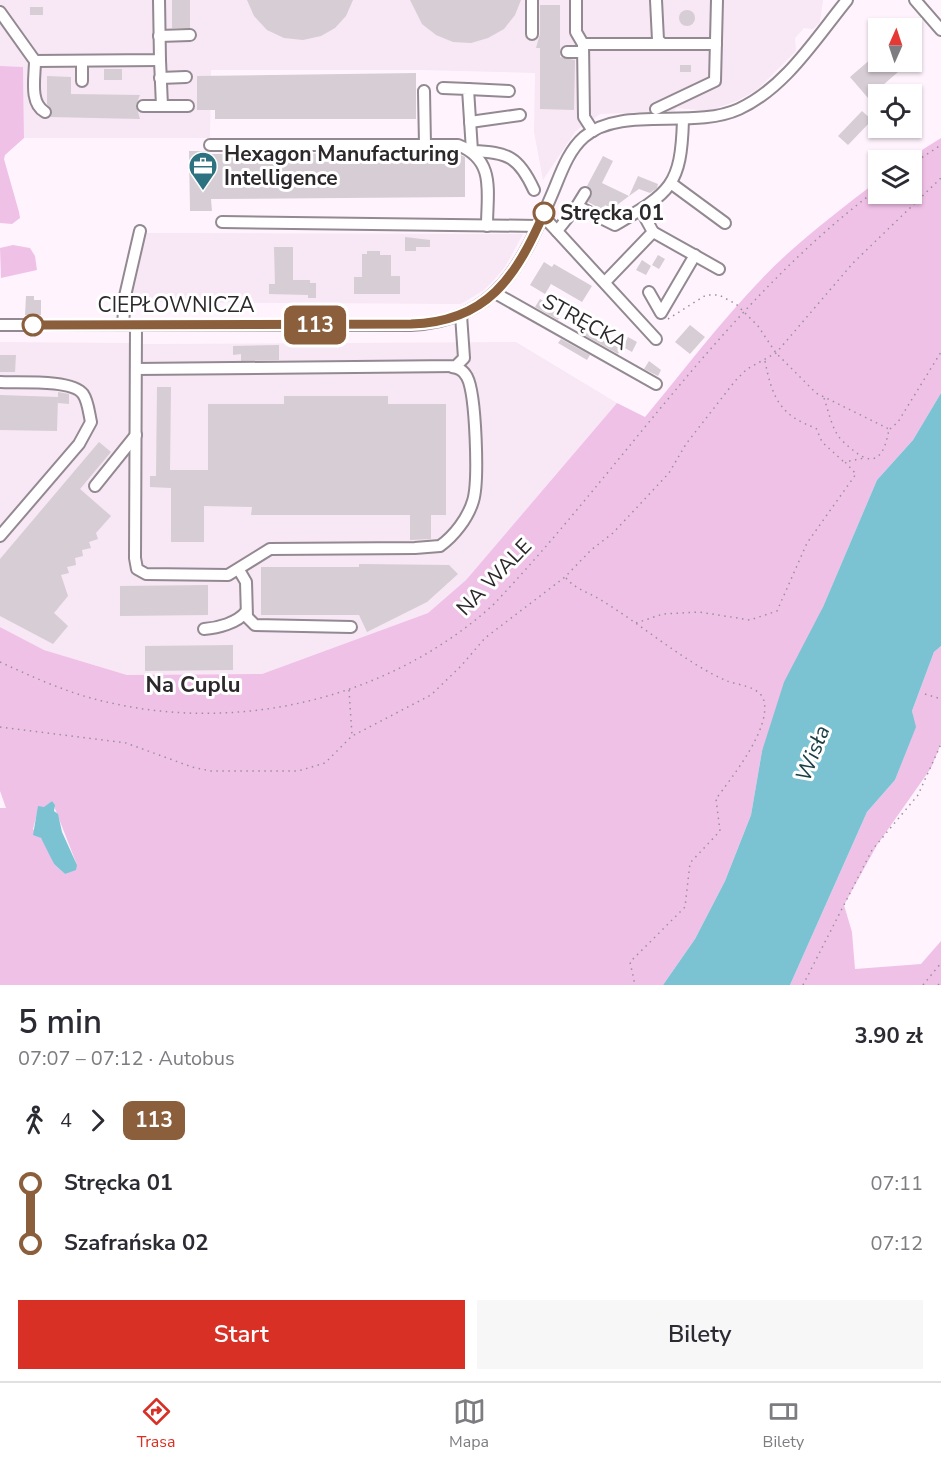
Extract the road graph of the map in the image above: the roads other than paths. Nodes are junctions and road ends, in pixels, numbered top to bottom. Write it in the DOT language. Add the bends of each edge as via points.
graph roads {
  1 [pos="159,0"];
  2 [pos="532,0"];
  3 [pos="576,0"];
  4 [pos="656,0"];
  5 [pos="717,0"];
  6 [pos="831,0"];
  7 [pos="847,0"];
  8 [pos="915,0"];
  9 [pos="840,9"];
  10 [pos="0,12"];
  11 [pos="941,30"];
  12 [pos="532,34"];
  13 [pos="190,35"];
  14 [pos="159,36"];
  15 [pos="663,44"];
  16 [pos="716,44"];
  17 [pos="583,48"];
  18 [pos="567,52"];
  19 [pos="160,60"];
  20 [pos="35,61"];
  21 [pos="82,61"];
  22 [pos="186,77"];
  23 [pos="160,78"];
  24 [pos="82,81"];
  25 [pos="443,88"];
  26 [pos="468,89"];
  27 [pos="424,91"];
  28 [pos="509,91"];
  29 [pos="162,105"];
  30 [pos="143,106"];
  31 [pos="188,106"];
  32 [pos="656,109"];
  33 [pos="45,112"];
  34 [pos="520,116"];
  35 [pos="683,120"];
  36 [pos="470,122"];
  37 [pos="593,131"];
  38 [pos="210,145"];
  39 [pos="425,145"];
  40 [pos="472,151"];
  41 [pos="672,184"];
  42 [pos="534,190"];
  43 [pos="585,193"];
  44 [pos="577,206"];
  45 [pos="640,210"];
  46 [pos="540,221"];
  47 [pos="222,222"];
  48 [pos="725,223"];
  49 [pos="488,226"];
  50 [pos="140,231"];
  51 [pos="557,231"];
  52 [pos="653,232"];
  53 [pos="695,255"];
  54 [pos="719,268"];
  55 [pos="605,282"];
  56 [pos="649,292"];
  57 [pos="495,293"];
  58 [pos="461,315"];
  59 [pos="0,325"];
  60 [pos="123,325"];
  61 [pos="136,325"];
  62 [pos="656,339"];
  63 [pos="464,355"];
  64 [pos="452,367"];
  65 [pos="136,369"];
  66 [pos="468,380"];
  67 [pos="0,382"];
  68 [pos="656,384"];
  69 [pos="136,435"];
  70 [pos="94,486"];
  71 [pos="0,536"];
  72 [pos="239,570"];
  73 [pos="246,612"];
  74 [pos="351,627"];
  75 [pos="204,629"];
  1 -- 14 [label="street"];
  2 -- 12 [label="street"];
  3 -- 17 [label="street" via="576,32"];
  4 -- 15 [label="street" via="658,40"];
  5 -- 16 [label="street"];
  6 -- 9 [label="street"];
  7 -- 9 [label="street, CIEPŁOWNICZA"];
  8 -- 11 [label="street"];
  9 -- 35 [label="street, CIEPŁOWNICZA" via="764,94 721,115"];
  10 -- 20 [label="street"];
  13 -- 14 [label="street"];
  14 -- 19 [label="street"];
  15 -- 16 [label="street"];
  15 -- 17 [label="street"];
  16 -- 32 [label="street" via="715,81"];
  17 -- 18 [label="street"];
  17 -- 37 [label="street" via="584,117"];
  19 -- 21 [label="street"];
  19 -- 23 [label="street"];
  20 -- 21 [label="street"];
  20 -- 33 [label="street" via="35,96"];
  21 -- 24 [label="street"];
  22 -- 23 [label="street"];
  23 -- 29 [label="street"];
  25 -- 26 [label="street"];
  26 -- 28 [label="street"];
  26 -- 36 [label="street"];
  27 -- 39 [label="street"];
  29 -- 30 [label="street"];
  29 -- 31 [label="street"];
  34 -- 36 [label="street"];
  35 -- 37 [label="street, CIEPŁOWNICZA" via="624,122"];
  35 -- 41 [label="street" via="680,165"];
  36 -- 40 [label="street"];
  37 -- 46 [label="street, CIEPŁOWNICZA" via="571,152"];
  38 -- 39 [label="street"];
  39 -- 40 [label="street" via="458,145"];
  40 -- 42 [label="street" via="498,152 513,159 525,171"];
  40 -- 49 [label="street" via="483,163 487,177"];
  41 -- 45 [label="street"];
  41 -- 48 [label="street"];
  43 -- 44 [label="street"];
  44 -- 45 [label="street" via="615,225"];
  44 -- 51 [label="street"];
  45 -- 52 [label="street"];
  46 -- 49 [label="street"];
  46 -- 51 [label="street"];
  46 -- 57 [label="street, CIEPŁOWNICZA" via="515,271"];
  47 -- 49 [label="street"];
  50 -- 60 [label="street" via="125,296"];
  51 -- 55 [label="street"];
  52 -- 53 [label="street"];
  52 -- 55 [label="street"];
  53 -- 54 [label="street"];
  53 -- 56 [label="street" via="661,313"];
  55 -- 62 [label="street"];
  57 -- 58 [label="street, CIEPŁOWNICZA"];
  57 -- 68 [label="street, STRĘCKA"];
  58 -- 61 [label="street, CIEPŁOWNICZA" via="411,324"];
  58 -- 63 [label="street"];
  59 -- 60 [label="street, CIEPŁOWNICZA"];
  60 -- 61 [label="street, CIEPŁOWNICZA"];
  61 -- 65 [label="street"];
  63 -- 64 [label="street" via="459,365"];
  63 -- 66 [label="street"];
  64 -- 65 [label="street"];
  64 -- 66 [label="street" via="460,369"];
  65 -- 69 [label="street"];
  66 -- 72 [label="street" via="474,402 475,494 466,517 445,542 431,548 270,549"];
  67 -- 71 [label="street" via="76,388 85,398 91,422 79,444"];
  69 -- 70 [label="street"];
  69 -- 72 [label="street" via="137,569 155,575 223,575"];
  72 -- 73 [label="street" via="246,582"];
  73 -- 74 [label="street" via="250,621 261,627"];
  73 -- 75 [label="street" via="218,627"];
}
